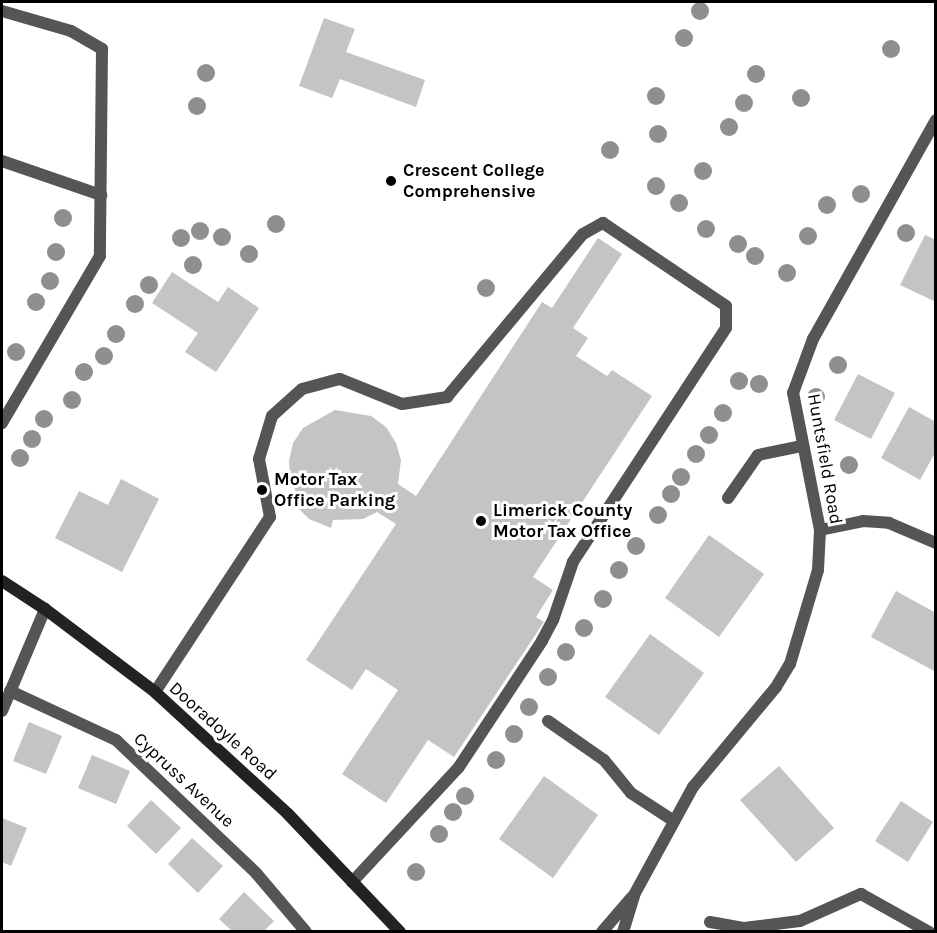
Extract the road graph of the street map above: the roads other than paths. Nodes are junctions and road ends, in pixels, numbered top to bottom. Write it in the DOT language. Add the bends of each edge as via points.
graph roads {
  1 [pos="2,11"];
  2 [pos="936,120"];
  3 [pos="2,161"];
  4 [pos="101,195"];
  5 [pos="2,423"];
  6 [pos="801,446"];
  7 [pos="728,498"];
  8 [pos="820,530"];
  9 [pos="936,543"];
  10 [pos="2,581"];
  11 [pos="45,609"];
  12 [pos="10,691"];
  13 [pos="155,692"];
  14 [pos="2,711"];
  15 [pos="548,721"];
  16 [pos="674,821"];
  17 [pos="352,882"];
  18 [pos="634,895"];
  19 [pos="710,922"];
  20 [pos="306,932"];
  21 [pos="400,932"];
  22 [pos="602,932"];
  23 [pos="623,932"];
  24 [pos="929,932"];
  1 -- 4 [label="street" via="71,31 102,49"];
  2 -- 6 [label="street, Huntsfield Road" via="801,365 793,393"];
  3 -- 4 [label="street"];
  4 -- 5 [label="street" via="100,256"];
  6 -- 7 [label="street" via="758,455"];
  6 -- 8 [label="street, Huntsfield Road"];
  8 -- 9 [label="street" via="863,521 889,523"];
  8 -- 16 [label="street, Huntsfield Road" via="818,570 790,664 776,687 716,754"];
  10 -- 11 [label="main road, Dooradoyle Road"];
  11 -- 12 [label="street"];
  11 -- 13 [label="main road, Dooradoyle Road"];
  12 -- 14 [label="street"];
  12 -- 20 [label="street, Cypruss Avenue" via="116,740 256,873"];
  13 -- 17 [label="main road, Dooradoyle Road" via="288,814"];
  13 -- 17 [label="street" via="270,518 258,459 272,416 302,389 340,379 402,404 447,397 583,234 603,223 726,306 726,328 573,561 542,640 459,767"];
  15 -- 16 [label="street" via="604,760 631,793"];
  16 -- 18 [label="street, Huntsfield Road"];
  17 -- 21 [label="main road, Dooradoyle Road"];
  18 -- 22 [label="street, Huntsfield Road"];
  18 -- 23 [label="street, Huntsfield Road"];
  19 -- 24 [label="street" via="744,928 801,921 861,894"];
}
